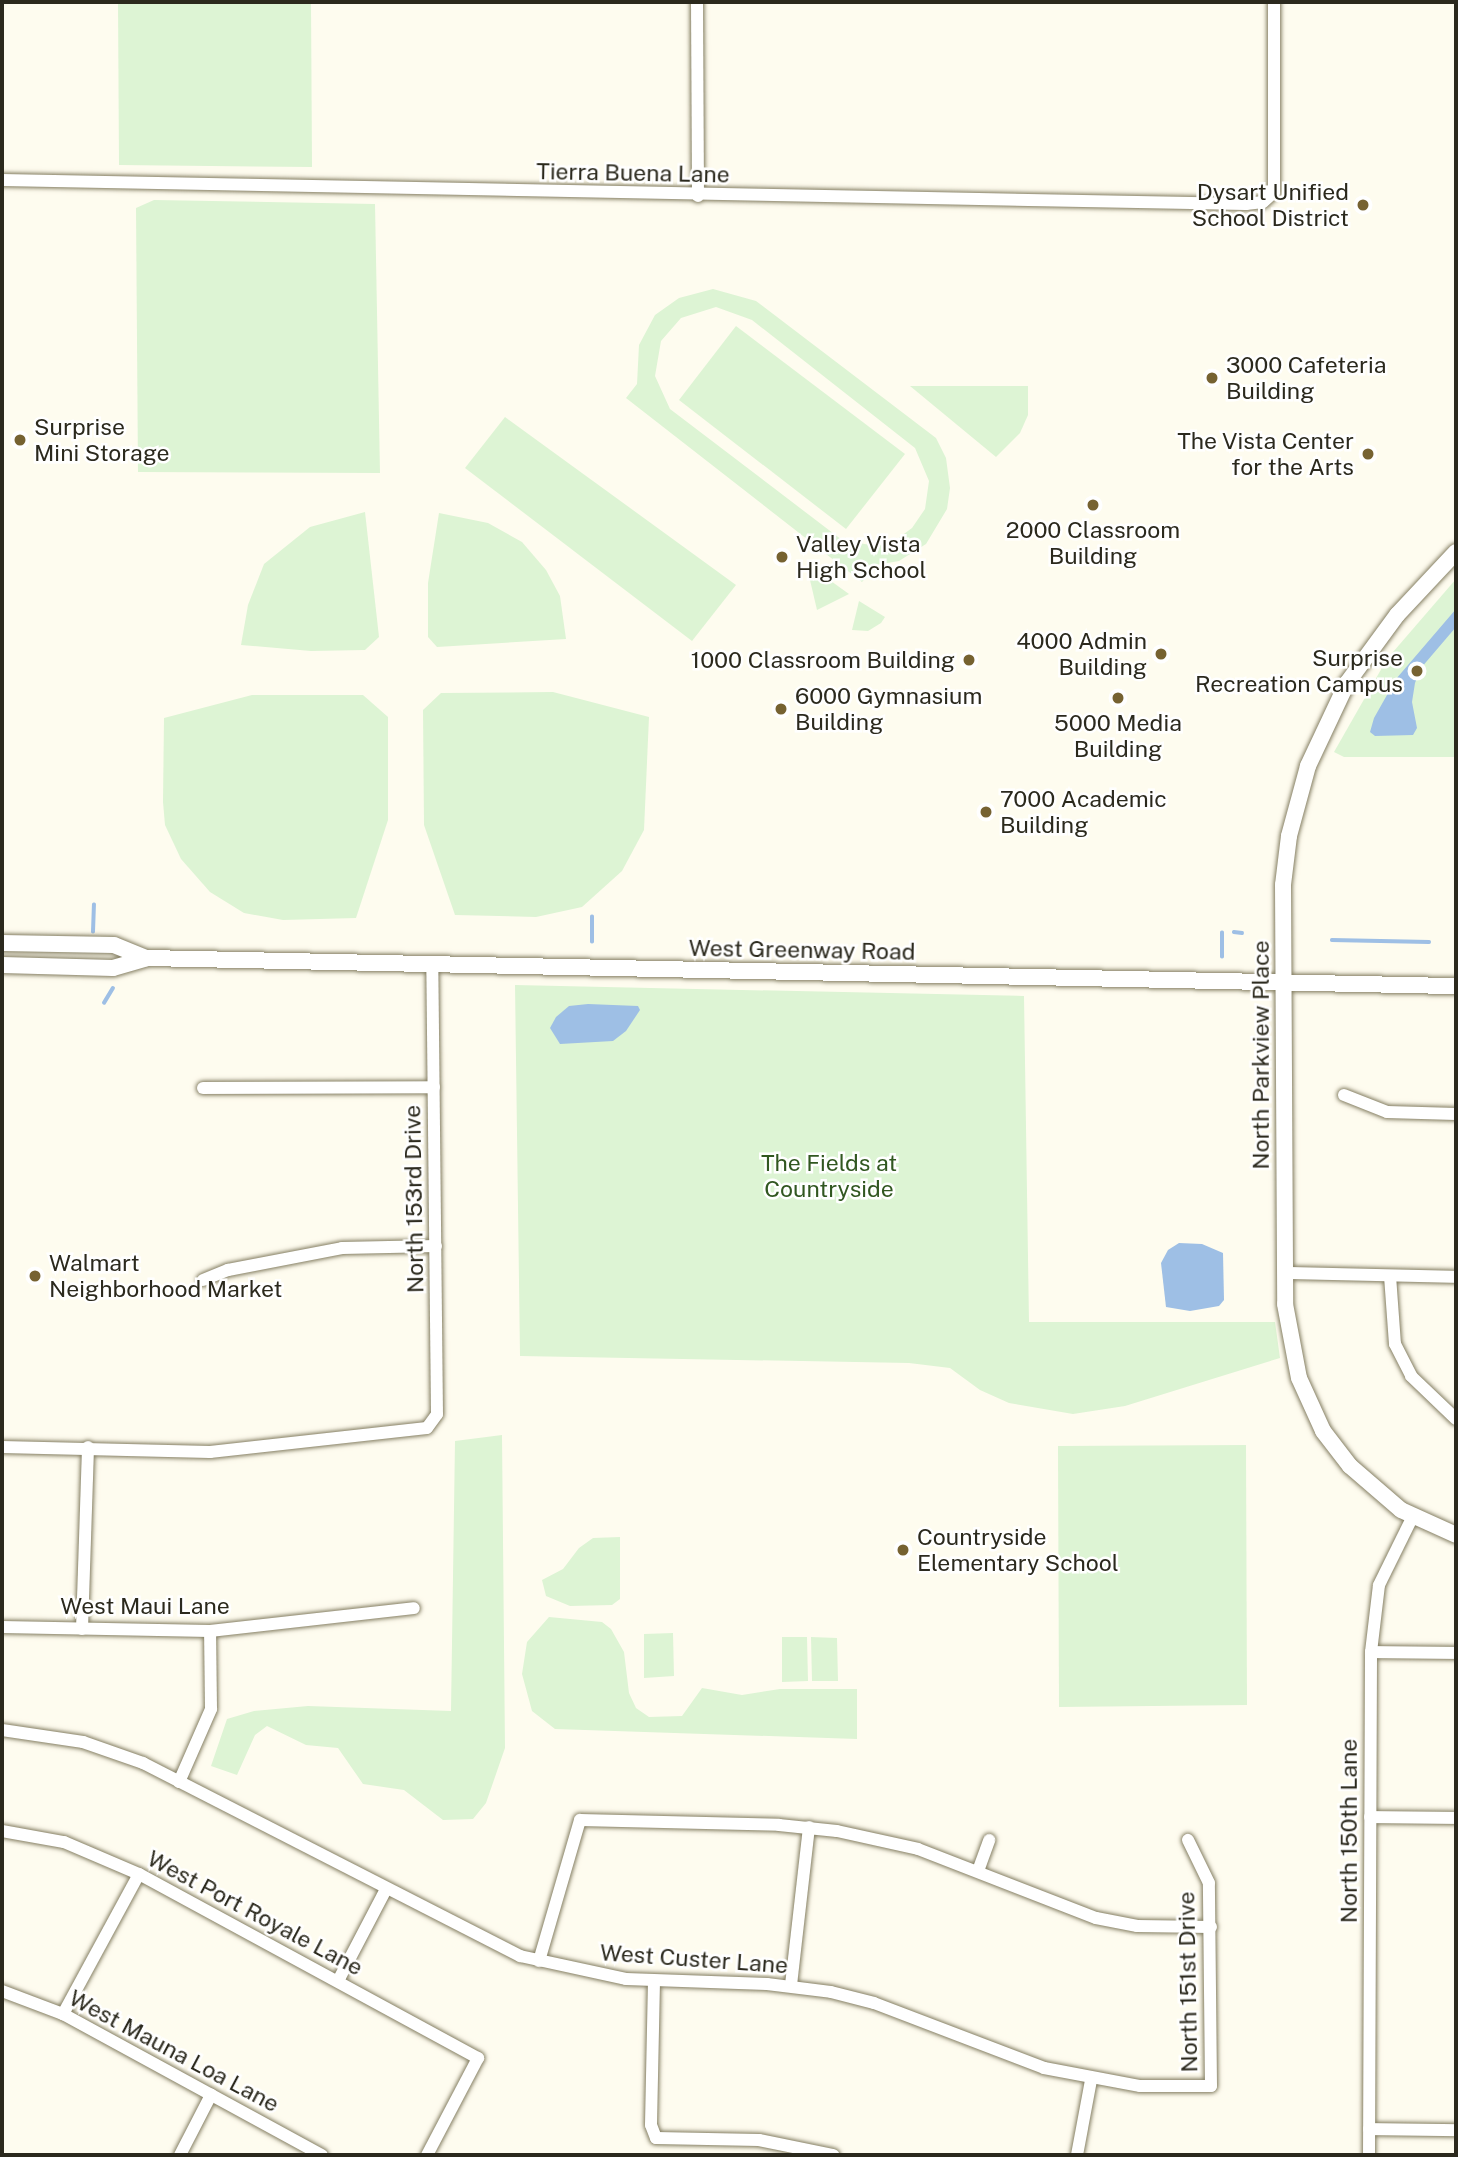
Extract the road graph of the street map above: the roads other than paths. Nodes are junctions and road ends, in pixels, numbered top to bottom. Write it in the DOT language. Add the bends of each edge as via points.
graph roads {
  1 [pos="697,2"];
  2 [pos="1275,2"];
  3 [pos="2,180"];
  4 [pos="698,196"];
  5 [pos="1456,552"];
  6 [pos="2,943"];
  7 [pos="147,958"];
  8 [pos="2,965"];
  9 [pos="432,966"];
  10 [pos="1283,983"];
  11 [pos="1456,986"];
  12 [pos="434,1087"];
  13 [pos="203,1088"];
  14 [pos="1344,1095"];
  15 [pos="1456,1114"];
  16 [pos="436,1245"];
  17 [pos="1285,1273"];
  18 [pos="1390,1276"];
  19 [pos="1456,1277"];
  20 [pos="203,1280"];
  21 [pos="1456,1419"];
  22 [pos="2,1447"];
  23 [pos="88,1447"];
  24 [pos="1413,1516"];
  25 [pos="1456,1535"];
  26 [pos="414,1608"];
  27 [pos="2,1627"];
  28 [pos="82,1629"];
  29 [pos="210,1631"];
  30 [pos="1371,1652"];
  31 [pos="1456,1653"];
  32 [pos="2,1730"];
  33 [pos="179,1782"];
  34 [pos="1370,1817"];
  35 [pos="1456,1818"];
  36 [pos="808,1827"];
  37 [pos="2,1831"];
  38 [pos="989,1840"];
  39 [pos="1188,1840"];
  40 [pos="978,1871"];
  41 [pos="139,1874"];
  42 [pos="386,1891"];
  43 [pos="1211,1927"];
  44 [pos="539,1961"];
  45 [pos="654,1981"];
  46 [pos="338,1982"];
  47 [pos="791,1986"];
  48 [pos="2,1991"];
  49 [pos="63,2014"];
  50 [pos="1091,2080"];
  51 [pos="1210,2086"];
  52 [pos="211,2095"];
  53 [pos="1369,2129"];
  54 [pos="1456,2130"];
  55 [pos="180,2155"];
  56 [pos="322,2155"];
  57 [pos="427,2155"];
  58 [pos="833,2155"];
  59 [pos="1077,2155"];
  60 [pos="1369,2155"];
  1 -- 4 [label="street"];
  2 -- 4 [label="street, Tierra Buena Lane" via="1276,171 1274,192 1263,202"];
  3 -- 4 [label="street, Tierra Buena Lane"];
  5 -- 10 [label="main road, North Parkview Place" via="1397,615 1355,670 1308,766 1289,836 1283,885"];
  6 -- 7 [label="main road, West Greenway Road" via="114,946"];
  7 -- 8 [label="main road, West Greenway Road" via="113,968"];
  7 -- 9 [label="main road, West Greenway Road"];
  9 -- 10 [label="main road, West Greenway Road"];
  9 -- 12 [label="street, North 153rd Drive"];
  10 -- 11 [label="main road, West Greenway Road"];
  10 -- 17 [label="main road, North Parkview Place"];
  12 -- 13 [label="street"];
  12 -- 16 [label="street, North 153rd Drive"];
  14 -- 15 [label="street" via="1387,1112"];
  16 -- 20 [label="street" via="342,1248 228,1270"];
  16 -- 23 [label="street, North 153rd Drive" via="437,1414 427,1428 210,1452"];
  17 -- 18 [label="street"];
  17 -- 24 [label="main road, North Parkview Place" via="1289,1340 1313,1411 1350,1466"];
  18 -- 19 [label="street"];
  18 -- 21 [label="street" via="1395,1344 1411,1376"];
  22 -- 23 [label="street"];
  23 -- 28 [label="street"];
  24 -- 25 [label="main road, North Parkview Place"];
  24 -- 30 [label="street, North 150th Lane" via="1379,1585"];
  26 -- 29 [label="street, West Maui Lane"];
  27 -- 28 [label="street, West Maui Lane"];
  28 -- 29 [label="street, West Maui Lane"];
  29 -- 33 [label="street" via="211,1709"];
  30 -- 31 [label="street"];
  30 -- 34 [label="street, North 150th Lane"];
  32 -- 33 [label="street, West Custer Lane" via="83,1742 143,1763"];
  33 -- 42 [label="street, West Custer Lane"];
  34 -- 35 [label="street"];
  34 -- 53 [label="street, North 150th Lane"];
  36 -- 40 [label="street" via="918,1849"];
  36 -- 44 [label="street" via="580,1820"];
  36 -- 47 [label="street"];
  37 -- 41 [label="street, West Port Royale Lane" via="64,1842"];
  38 -- 40 [label="street"];
  39 -- 43 [label="street, North 151st Drive" via="1209,1883"];
  40 -- 43 [label="street" via="1096,1918 1137,1926"];
  41 -- 46 [label="street, West Port Royale Lane"];
  41 -- 49 [label="street"];
  42 -- 44 [label="street, West Custer Lane" via="503,1951"];
  42 -- 46 [label="street"];
  43 -- 51 [label="street, North 151st Drive"];
  44 -- 45 [label="street, West Custer Lane"];
  45 -- 47 [label="street, West Custer Lane"];
  45 -- 58 [label="street" via="652,2125 656,2138 760,2140"];
  46 -- 57 [label="street, West Port Royale Lane" via="478,2058"];
  47 -- 50 [label="street, West Custer Lane" via="874,2003 1044,2068"];
  48 -- 49 [label="street, West Mauna Loa Lane"];
  49 -- 52 [label="street, West Mauna Loa Lane"];
  50 -- 51 [label="street, West Custer Lane" via="1140,2086"];
  50 -- 59 [label="street"];
  52 -- 55 [label="street"];
  52 -- 56 [label="street, West Mauna Loa Lane"];
  53 -- 54 [label="street"];
  53 -- 60 [label="street, North 150th Lane"];
}
